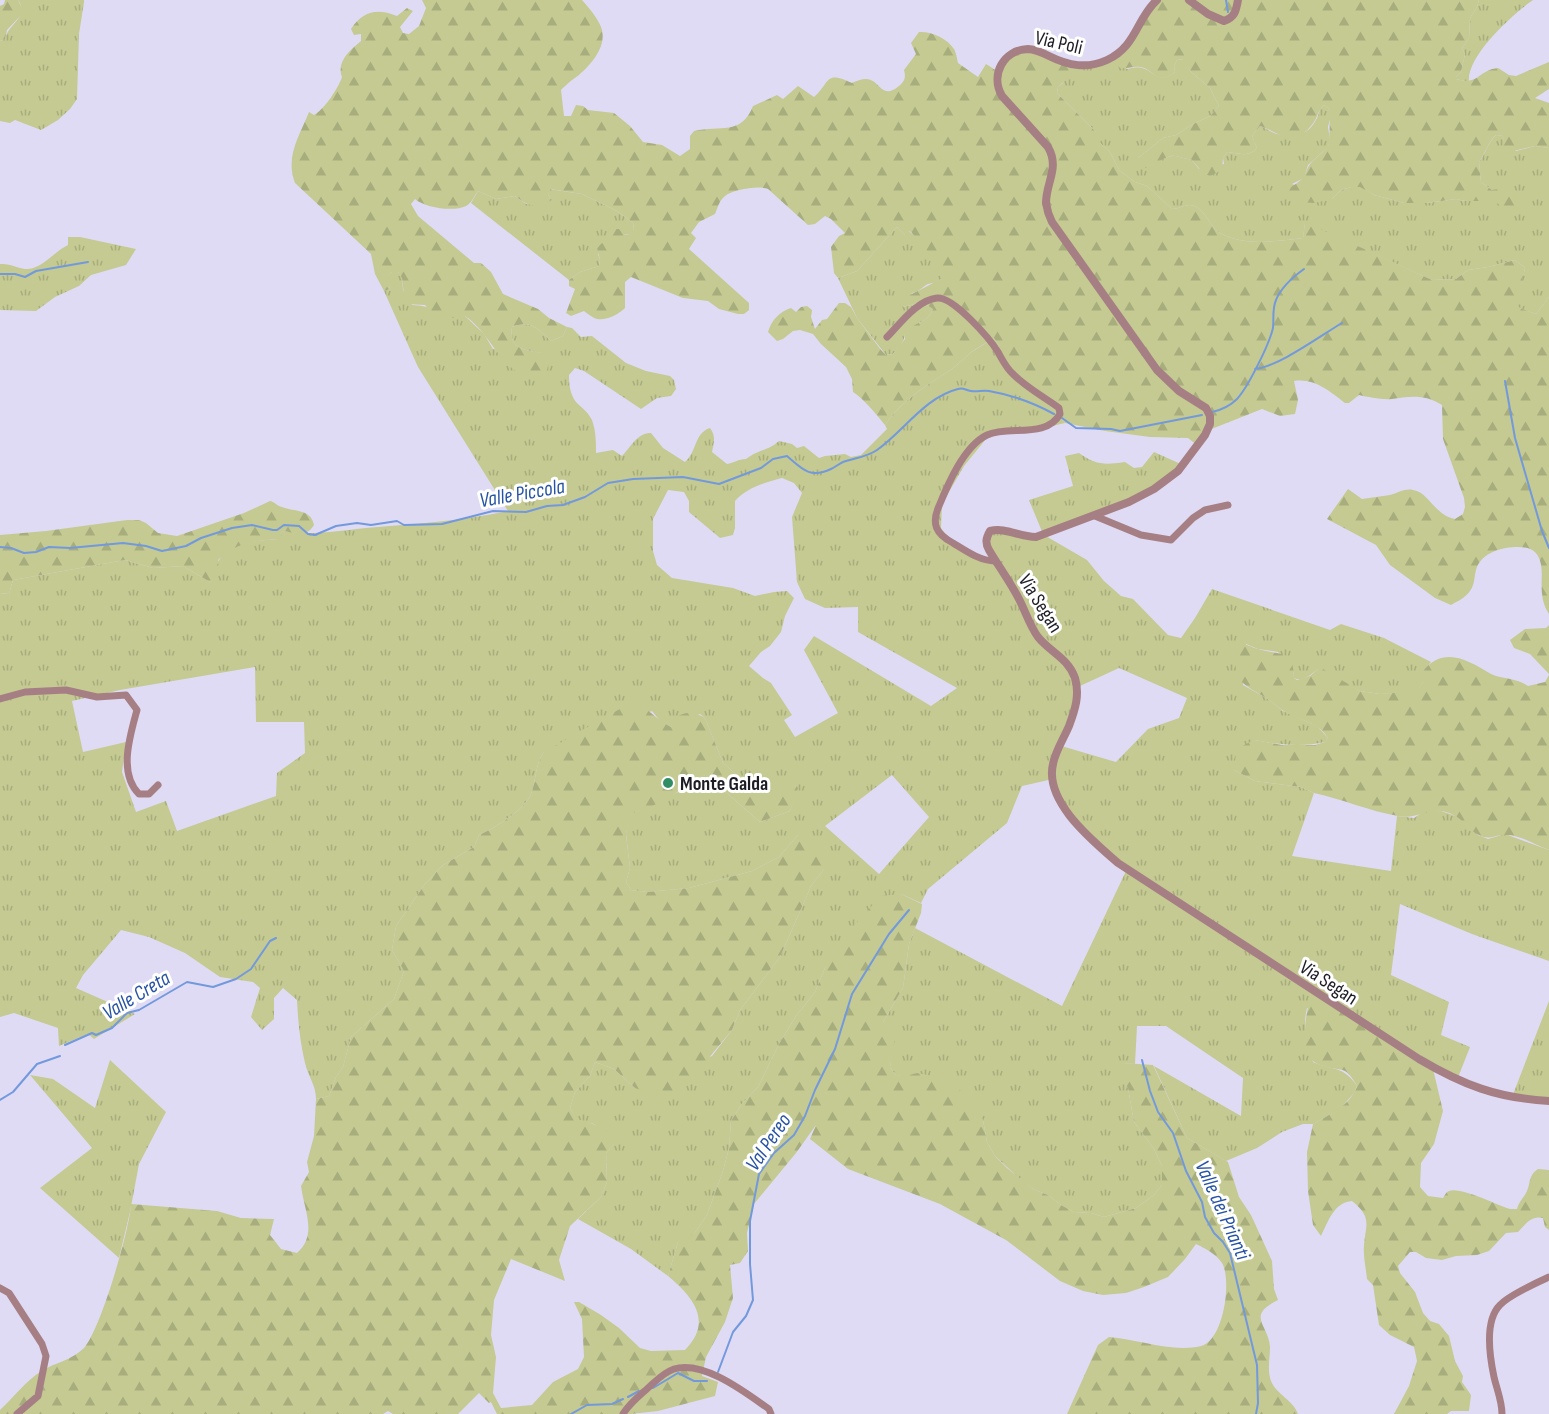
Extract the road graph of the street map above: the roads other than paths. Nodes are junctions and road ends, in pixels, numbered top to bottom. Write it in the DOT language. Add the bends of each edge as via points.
graph roads {
  1 [pos="1157,0"];
  2 [pos="1189,0"];
  3 [pos="1238,0"];
  4 [pos="1000,65"];
  5 [pos="886,337"];
  6 [pos="1228,505"];
  7 [pos="1095,516"];
  8 [pos="995,561"];
  9 [pos="0,699"];
  10 [pos="158,785"];
  11 [pos="1549,1101"];
  12 [pos="1549,1277"];
  13 [pos="0,1288"];
  14 [pos="17,1414"];
  15 [pos="623,1414"];
  16 [pos="771,1414"];
  17 [pos="1502,1414"];
  1 -- 4 [label="street, Via Poli" via="1130,42 1107,60 1074,66 1027,49 1012,54"];
  2 -- 3 [label="street" via="1224,21 1231,19"];
  4 -- 7 [label="street, Via Segan" via="996,86 1053,156 1046,202 1052,222 1157,370 1179,391 1206,408 1210,416 1205,435 1178,471 1154,489"];
  5 -- 8 [label="street" via="921,304 937,297 947,299 998,351 1014,376 1059,408 1056,421 1048,425 997,432 974,445 956,468 934,517 940,534 986,561"];
  6 -- 7 [label="street" via="1205,510 1171,540 1141,535"];
  7 -- 8 [label="street, Via Segan" via="1036,537 1003,529 990,531 986,544"];
  8 -- 11 [label="street, Via Segan" via="1038,637 1066,662 1075,677 1078,699 1052,765 1054,789 1062,805 1092,840 1118,863 1443,1073 1493,1092"];
  9 -- 10 [label="street" via="25,692 66,690 97,697 126,695 137,710 126,765 130,785 139,794 149,794"];
  12 -- 17 [label="street" via="1499,1305 1492,1321 1488,1340"];
  13 -- 14 [label="street" via="9,1293 46,1356 38,1396"];
  15 -- 16 [label="street" via="630,1402 677,1368 696,1369 730,1382 770,1409"];
}
